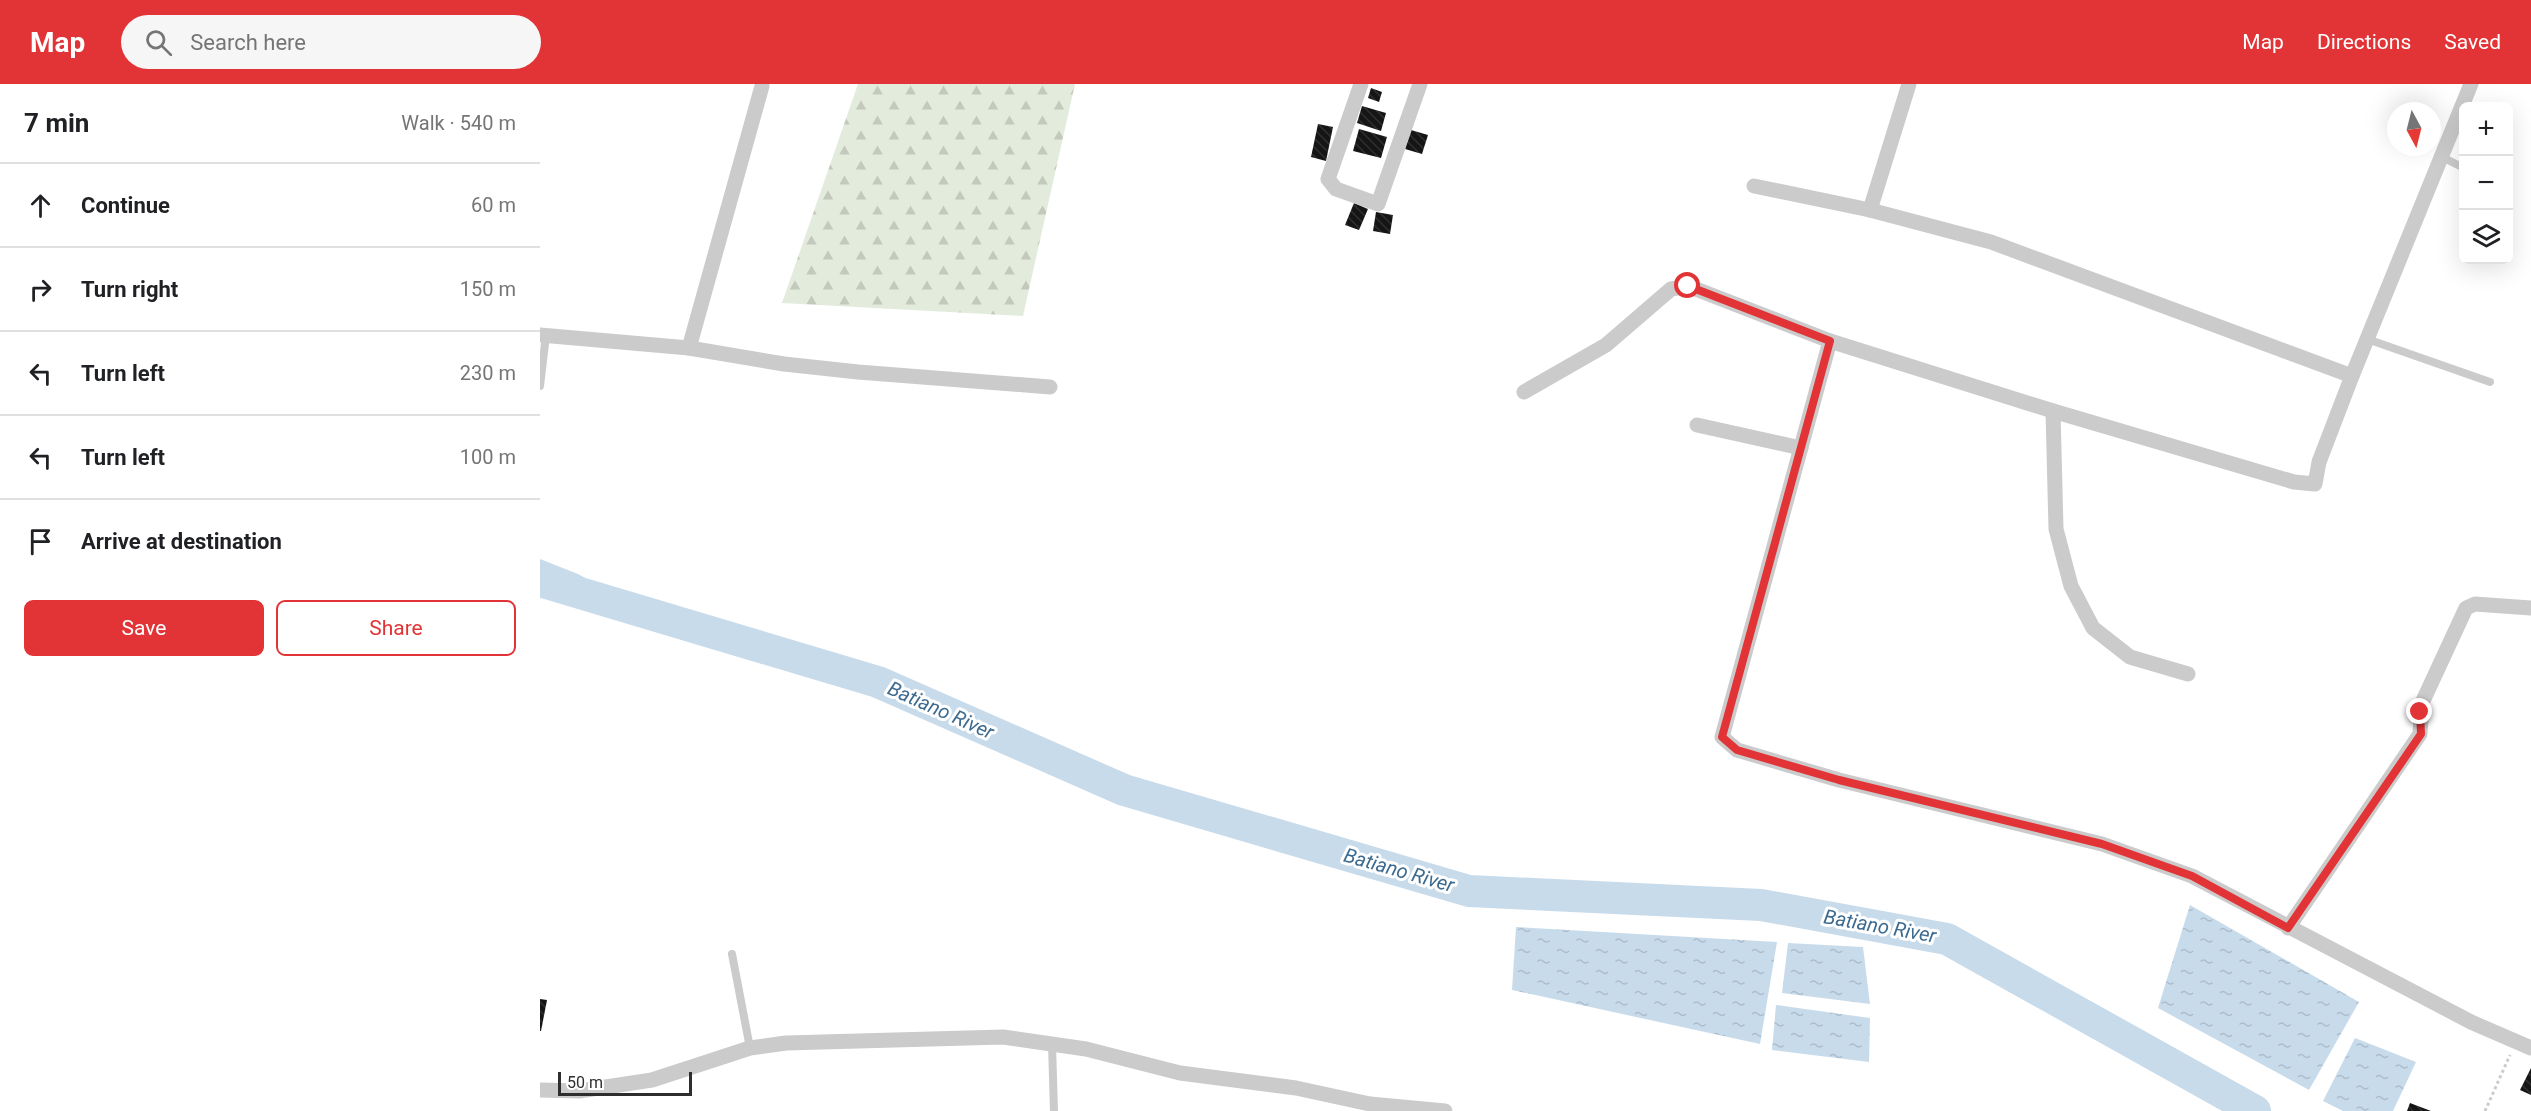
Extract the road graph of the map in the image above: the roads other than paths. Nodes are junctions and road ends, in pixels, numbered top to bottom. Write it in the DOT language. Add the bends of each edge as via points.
graph roads {
  1 [pos="1361,84"];
  2 [pos="1420,84"];
  3 [pos="1909,84"];
  4 [pos="2471,84"];
  5 [pos="762,86"];
  6 [pos="2442,157"];
  7 [pos="2459,166"];
  8 [pos="1754,186"];
  9 [pos="1870,210"];
  10 [pos="543,335"];
  11 [pos="2367,339"];
  12 [pos="1830,341"];
  13 [pos="689,348"];
  14 [pos="2352,376"];
  15 [pos="2490,382"];
  16 [pos="540,386"];
  17 [pos="1050,387"];
  18 [pos="1524,392"];
  19 [pos="2053,411"];
  20 [pos="1697,424"];
  21 [pos="1801,448"];
  22 [pos="2531,608"];
  23 [pos="2188,674"];
  24 [pos="2288,928"];
  25 [pos="732,954"];
  26 [pos="1052,1044"];
  27 [pos="750,1048"];
  28 [pos="2531,1048"];
  29 [pos="540,1090"];
  30 [pos="1054,1111"];
  31 [pos="1445,1111"];
  1 -- 2 [label="street" via="1328,179 1336,189 1378,204"];
  3 -- 9 [label="street"];
  4 -- 6 [label="street"];
  5 -- 13 [label="street"];
  6 -- 7 [label="lane"];
  6 -- 11 [label="street"];
  8 -- 9 [label="street"];
  9 -- 14 [label="street" via="1991,242"];
  10 -- 13 [label="street"];
  10 -- 16 [label="lane"];
  11 -- 14 [label="street"];
  11 -- 15 [label="lane"];
  12 -- 18 [label="street" via="1680,286 1671,289 1606,345"];
  12 -- 19 [label="street"];
  12 -- 21 [label="street"];
  13 -- 17 [label="street" via="858,372"];
  14 -- 19 [label="street" via="2319,462 2315,484 2294,482"];
  19 -- 23 [label="street" via="2056,529 2071,586 2093,628 2130,657"];
  20 -- 21 [label="street"];
  21 -- 24 [label="street" via="1722,737 1737,750 1839,780 2102,844 2192,876"];
  22 -- 24 [label="street" via="2475,604 2466,608 2422,703 2421,734"];
  24 -- 28 [label="street" via="2471,1022"];
  25 -- 27 [label="lane"];
  26 -- 27 [label="street" via="1003,1037 929,1037"];
  26 -- 30 [label="lane"];
  26 -- 31 [label="street" via="1180,1073 1296,1088 1370,1104"];
  27 -- 29 [label="street" via="652,1080 579,1091"];
}
